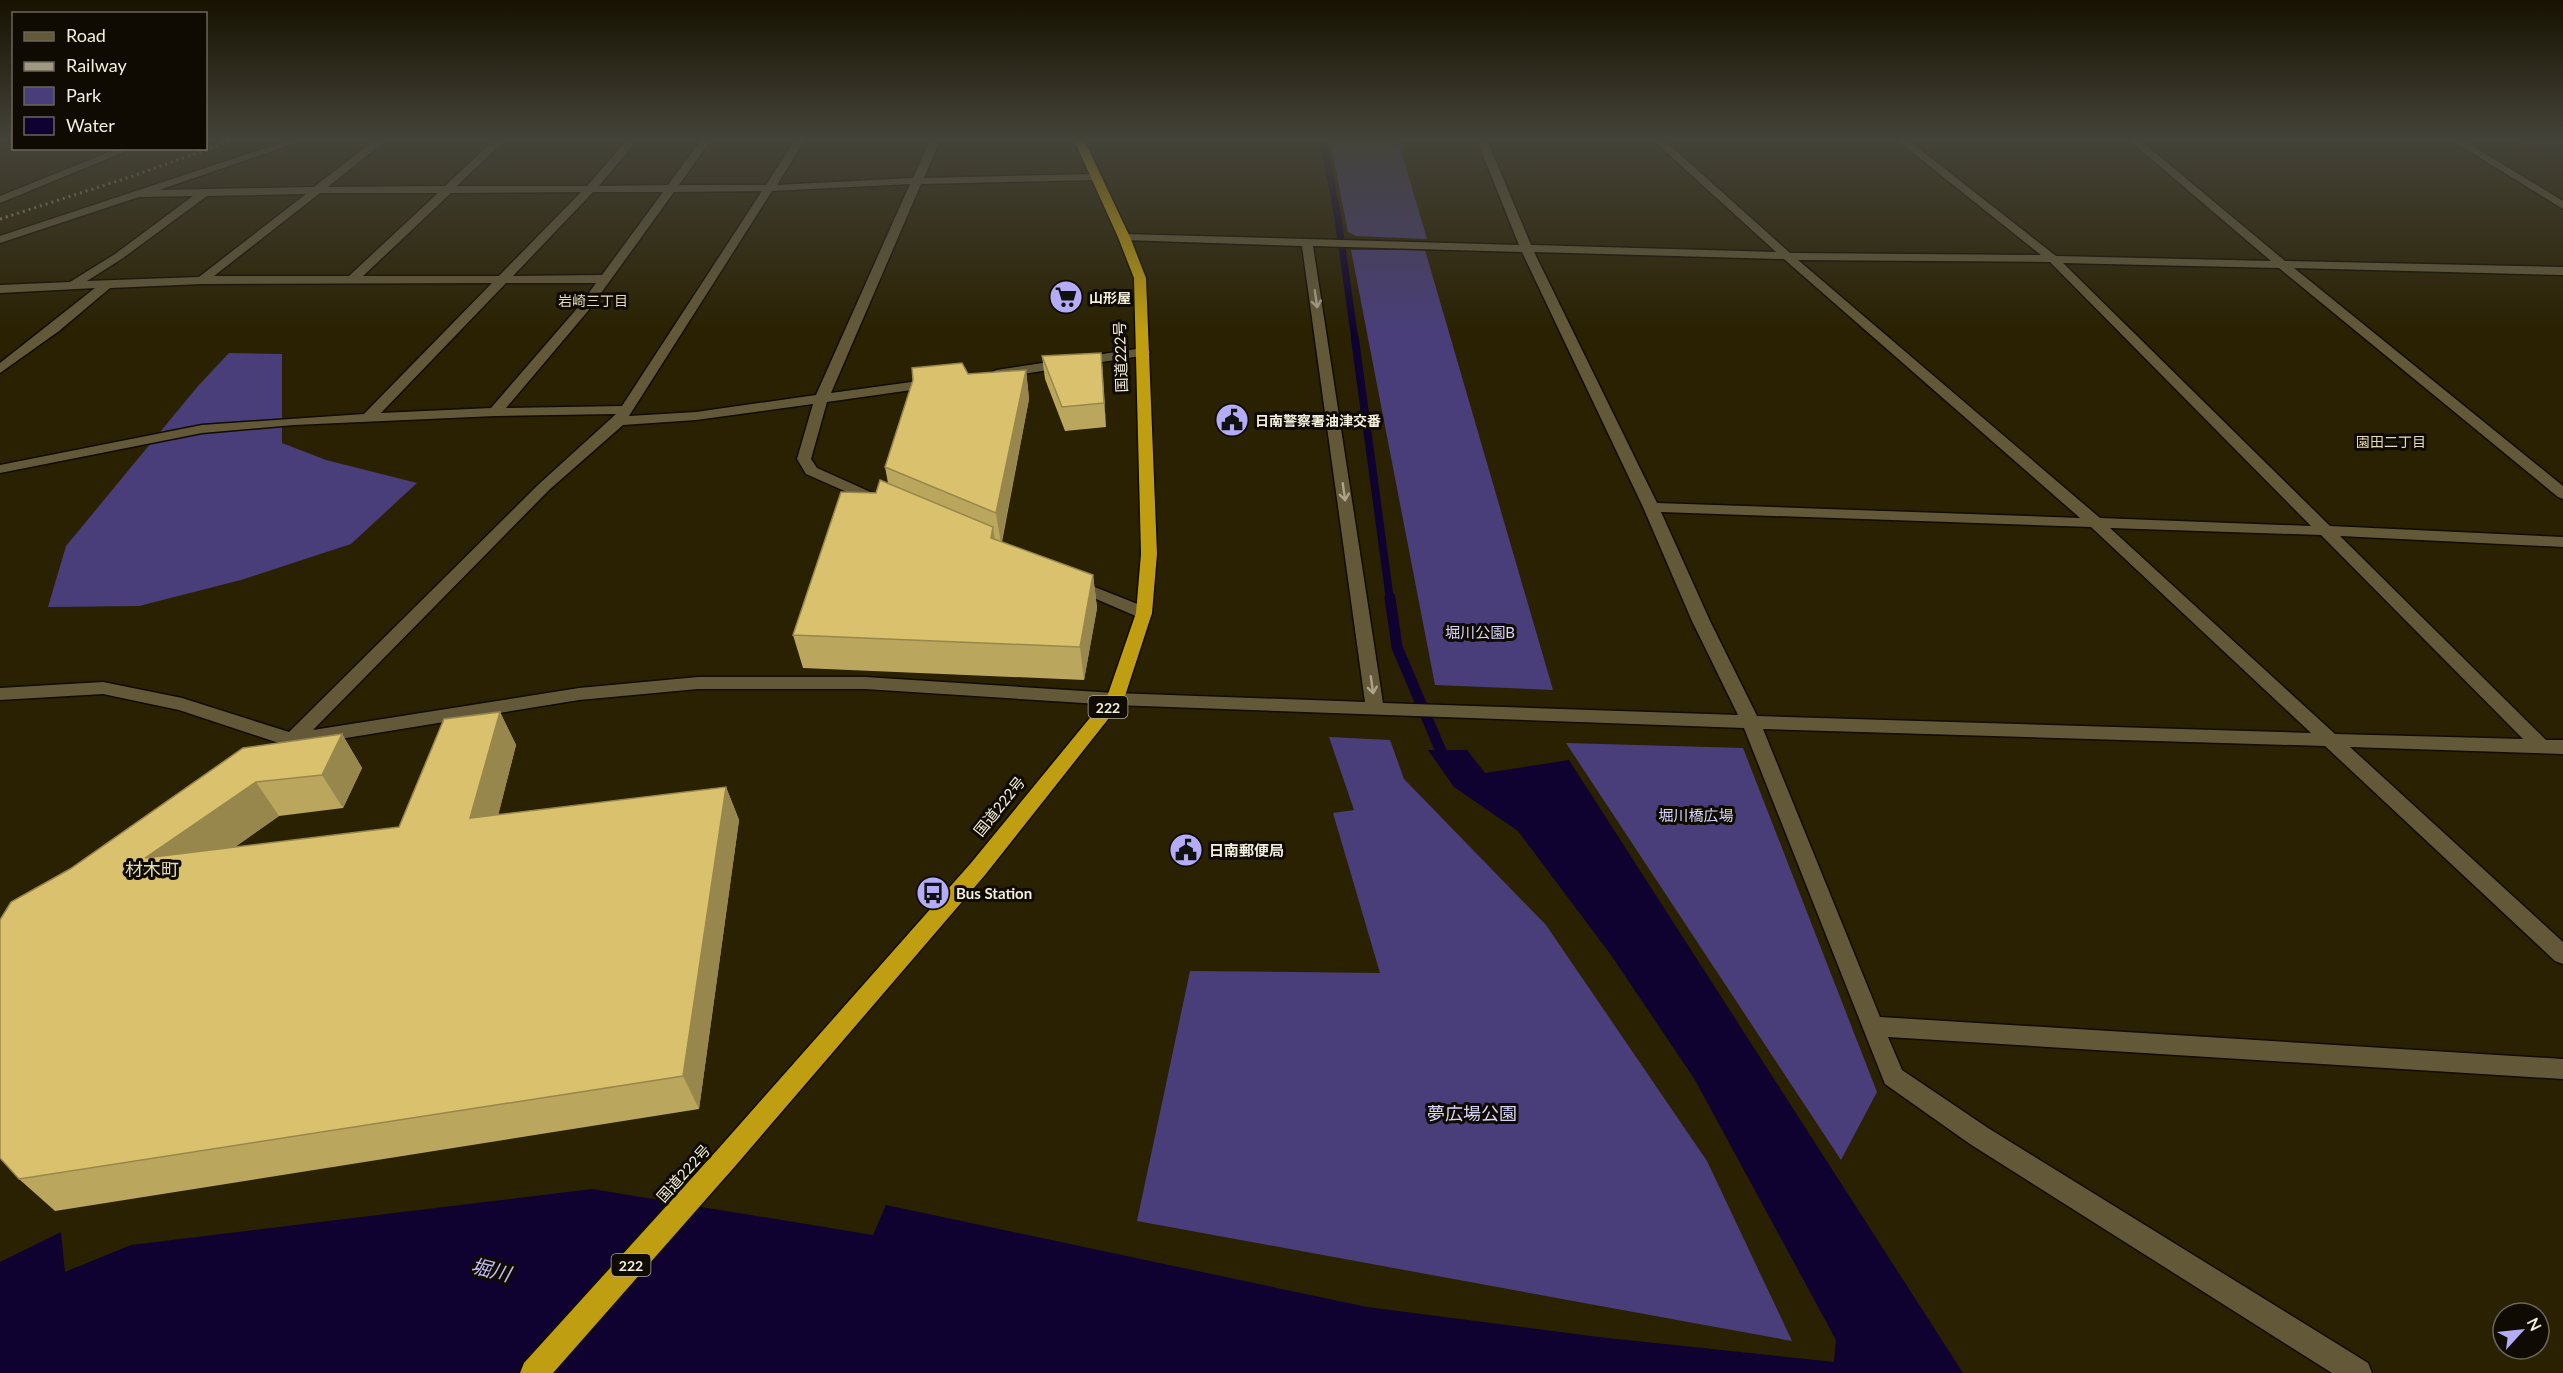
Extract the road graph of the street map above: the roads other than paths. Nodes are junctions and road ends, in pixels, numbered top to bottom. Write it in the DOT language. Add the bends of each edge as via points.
graph roads {
  1 [pos="109,204"];
  2 [pos="189,204"];
  3 [pos="302,204"];
  4 [pos="433,204"];
  5 [pos="575,204"];
  6 [pos="659,204"];
  7 [pos="760,204"];
  8 [pos="906,204"];
  9 [pos="1109,204"];
  10 [pos="1508,204"];
  11 [pos="1729,204"];
  12 [pos="1983,204"];
  13 [pos="2211,204"];
  14 [pos="1124,237"];
  15 [pos="0,240"];
  16 [pos="1307,242"];
  17 [pos="1526,248"];
  18 [pos="1787,256"];
  19 [pos="2053,259"];
  20 [pos="2283,264"];
  21 [pos="2563,272"];
  22 [pos="605,279"];
  23 [pos="202,280"];
  24 [pos="501,280"];
  25 [pos="351,281"];
  26 [pos="105,286"];
  27 [pos="70,287"];
  28 [pos="0,289"];
  29 [pos="1143,352"];
  30 [pos="0,369"];
  31 [pos="987,376"];
  32 [pos="952,381"];
  33 [pos="821,400"];
  34 [pos="495,412"];
  35 [pos="622,416"];
  36 [pos="368,418"];
  37 [pos="0,469"];
  38 [pos="2563,494"];
  39 [pos="1651,507"];
  40 [pos="897,509"];
  41 [pos="2097,524"];
  42 [pos="2328,531"];
  43 [pos="2563,542"];
  44 [pos="1053,575"];
  45 [pos="1144,613"];
  46 [pos="0,694"];
  47 [pos="1115,699"];
  48 [pos="1375,708"];
  49 [pos="1751,722"];
  50 [pos="293,740"];
  51 [pos="2333,742"];
  52 [pos="2541,746"];
  53 [pos="2563,747"];
  54 [pos="273,753"];
  55 [pos="2563,955"];
  56 [pos="1872,1026"];
  57 [pos="2563,1069"];
  58 [pos="534,1373"];
  59 [pos="2358,1373"];
  1 -- 15 [label="street"];
  2 -- 27 [label="street"];
  3 -- 23 [label="street"];
  4 -- 25 [label="street"];
  5 -- 24 [label="street"];
  6 -- 22 [label="street"];
  7 -- 35 [label="street"];
  8 -- 33 [label="street"];
  9 -- 14 [label="highway, 国道222号 / 222"];
  10 -- 17 [label="street"];
  11 -- 18 [label="street"];
  12 -- 19 [label="street"];
  13 -- 20 [label="street"];
  14 -- 16 [label="street"];
  14 -- 29 [label="highway, 国道222号 / 222" via="1140,278"];
  16 -- 17 [label="street"];
  16 -- 48 [label="street, one-way"];
  17 -- 18 [label="street"];
  17 -- 39 [label="street"];
  18 -- 19 [label="street"];
  18 -- 41 [label="street"];
  19 -- 20 [label="street"];
  19 -- 42 [label="street"];
  20 -- 21 [label="street"];
  20 -- 38 [label="street"];
  22 -- 24 [label="street"];
  22 -- 34 [label="street"];
  23 -- 25 [label="street"];
  23 -- 26 [label="street"];
  24 -- 25 [label="street"];
  24 -- 36 [label="street"];
  26 -- 27 [label="street"];
  26 -- 30 [label="street"];
  27 -- 28 [label="street"];
  29 -- 31 [label="street"];
  29 -- 45 [label="highway, 国道222号 / 222" via="1149,554"];
  32 -- 33 [label="street"];
  33 -- 35 [label="street" via="696,416"];
  33 -- 40 [label="street" via="804,459 811,471"];
  34 -- 35 [label="street"];
  34 -- 36 [label="street"];
  35 -- 50 [label="street" via="544,488"];
  36 -- 37 [label="street" via="202,429"];
  39 -- 41 [label="street"];
  39 -- 49 [label="street"];
  41 -- 42 [label="street"];
  41 -- 51 [label="street"];
  42 -- 43 [label="street"];
  42 -- 52 [label="street"];
  44 -- 45 [label="street"];
  45 -- 47 [label="highway, 国道222号 / 222"];
  46 -- 50 [label="street" via="103,688 182,704"];
  47 -- 48 [label="street"];
  47 -- 50 [label="street" via="865,683 699,683 579,694"];
  47 -- 58 [label="highway, 国道222号 / 222" via="978,869"];
  48 -- 49 [label="street"];
  49 -- 51 [label="street"];
  49 -- 56 [label="street"];
  50 -- 54 [label="street"];
  51 -- 52 [label="street"];
  51 -- 55 [label="street"];
  52 -- 53 [label="street"];
  56 -- 57 [label="street"];
  56 -- 59 [label="street" via="1893,1077 1979,1136"];
}
